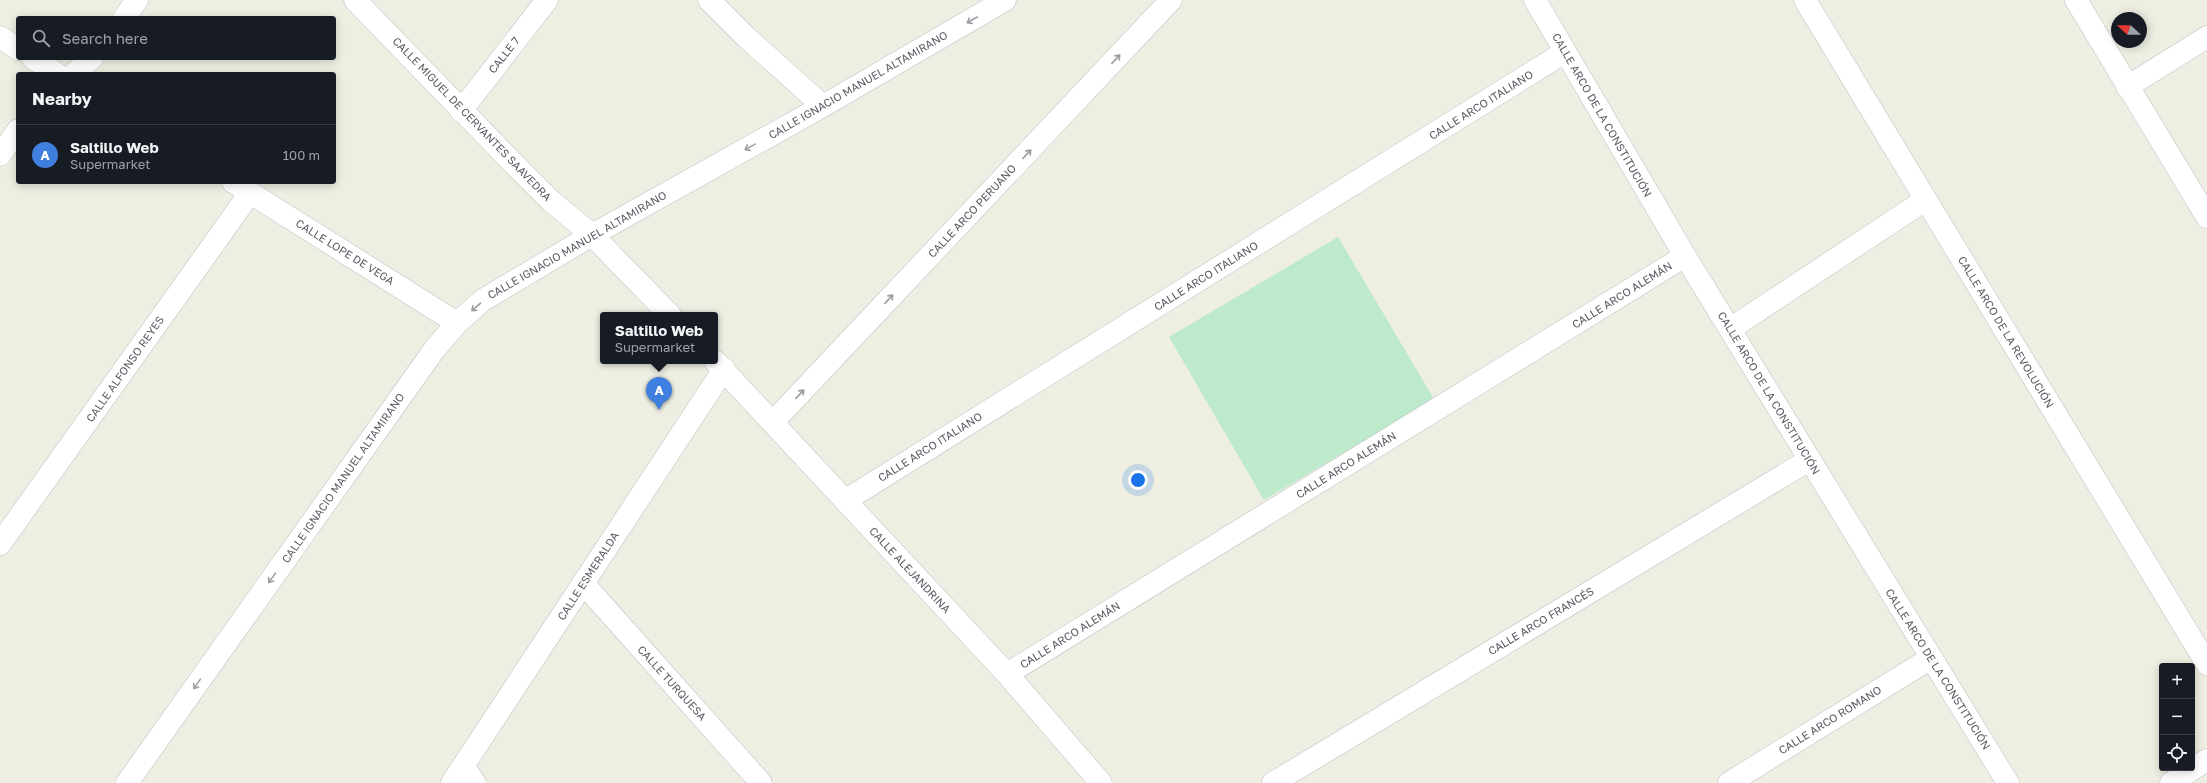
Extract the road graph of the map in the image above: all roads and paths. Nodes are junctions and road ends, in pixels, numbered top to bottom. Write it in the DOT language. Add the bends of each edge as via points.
graph roads {
  1 [pos="137,0"];
  2 [pos="355,0"];
  3 [pos="547,0"];
  4 [pos="709,0"];
  5 [pos="1005,0"];
  6 [pos="1171,0"];
  7 [pos="1534,0"];
  8 [pos="1805,0"];
  9 [pos="2076,0"];
  10 [pos="125,16"];
  11 [pos="0,37"];
  12 [pos="2207,37"];
  13 [pos="16,48"];
  14 [pos="1566,52"];
  15 [pos="35,60"];
  16 [pos="90,60"];
  17 [pos="54,72"];
  18 [pos="76,72"];
  19 [pos="2127,87"];
  20 [pos="823,106"];
  21 [pos="461,111"];
  22 [pos="16,133"];
  23 [pos="0,155"];
  24 [pos="241,188"];
  25 [pos="1925,200"];
  26 [pos="2207,216"];
  27 [pos="592,234"];
  28 [pos="1685,256"];
  29 [pos="667,312"];
  30 [pos="456,323"];
  31 [pos="1730,329"];
  32 [pos="719,365"];
  33 [pos="773,422"];
  34 [pos="1809,460"];
  35 [pos="846,500"];
  36 [pos="0,544"];
  37 [pos="583,583"];
  38 [pos="1931,658"];
  39 [pos="2207,664"];
  40 [pos="1007,674"];
  41 [pos="2207,760"];
  42 [pos="463,777"];
  43 [pos="127,783"];
  44 [pos="761,783"];
  45 [pos="1101,783"];
  46 [pos="1273,783"];
  47 [pos="1729,783"];
  48 [pos="2008,783"];
  49 [pos="2171,783"];
  1 -- 10 [label="street"];
  2 -- 21 [label="street, CALLE MIGUEL DE CERVANTES SAAVEDRA"];
  3 -- 21 [label="street, CALLE 7"];
  4 -- 20 [label="street"];
  5 -- 20 [label="street, CALLE IGNACIO MANUEL ALTAMIRANO, one-way"];
  33 -- 6 [label="street, CALLE ARCO PERUANO, one-way"];
  7 -- 14 [label="street, CALLE ARCO DE LA CONSTITUCIÓN"];
  8 -- 25 [label="street, CALLE ARCO DE LA REVOLUCIÓN"];
  9 -- 19 [label="street"];
  11 -- 13 [label="street"];
  12 -- 19 [label="street"];
  14 -- 28 [label="street, CALLE ARCO DE LA CONSTITUCIÓN"];
  14 -- 35 [label="street, CALLE ARCO ITALIANO"];
  15 -- 17 [label="street"];
  16 -- 18 [label="street"];
  19 -- 26 [label="street"];
  20 -- 27 [label="street, CALLE IGNACIO MANUEL ALTAMIRANO, one-way"];
  21 -- 27 [label="street, CALLE MIGUEL DE CERVANTES SAAVEDRA" via="551,201"];
  22 -- 23 [label="street"];
  24 -- 30 [label="street, CALLE LOPE DE VEGA"];
  24 -- 36 [label="street, CALLE ALFONSO REYES"];
  25 -- 31 [label="street"];
  25 -- 39 [label="street, CALLE ARCO DE LA REVOLUCIÓN"];
  27 -- 29 [label="street"];
  27 -- 30 [label="street, CALLE IGNACIO MANUEL ALTAMIRANO, one-way" via="483,300"];
  28 -- 31 [label="street, CALLE ARCO DE LA CONSTITUCIÓN"];
  28 -- 40 [label="street, CALLE ARCO ALEMÁN"];
  30 -- 43 [label="street, CALLE IGNACIO MANUEL ALTAMIRANO, one-way" via="434,350"];
  31 -- 34 [label="street, CALLE ARCO DE LA CONSTITUCIÓN"];
  32 -- 33 [label="street, CALLE ALEJANDRINA"];
  32 -- 37 [label="street, CALLE ESMERALDA"];
  33 -- 35 [label="street, CALLE ALEJANDRINA"];
  34 -- 38 [label="street, CALLE ARCO DE LA CONSTITUCIÓN"];
  34 -- 46 [label="street, CALLE ARCO FRANCÉS"];
  35 -- 40 [label="street, CALLE ALEJANDRINA"];
  37 -- 42 [label="street, CALLE ESMERALDA"];
  37 -- 44 [label="street, CALLE TURQUESA"];
  38 -- 47 [label="street, CALLE ARCO ROMANO"];
  38 -- 48 [label="street, CALLE ARCO DE LA CONSTITUCIÓN"];
  40 -- 45 [label="street, CALLE ALEJANDRINA"];
  41 -- 49 [label="street"];
}
